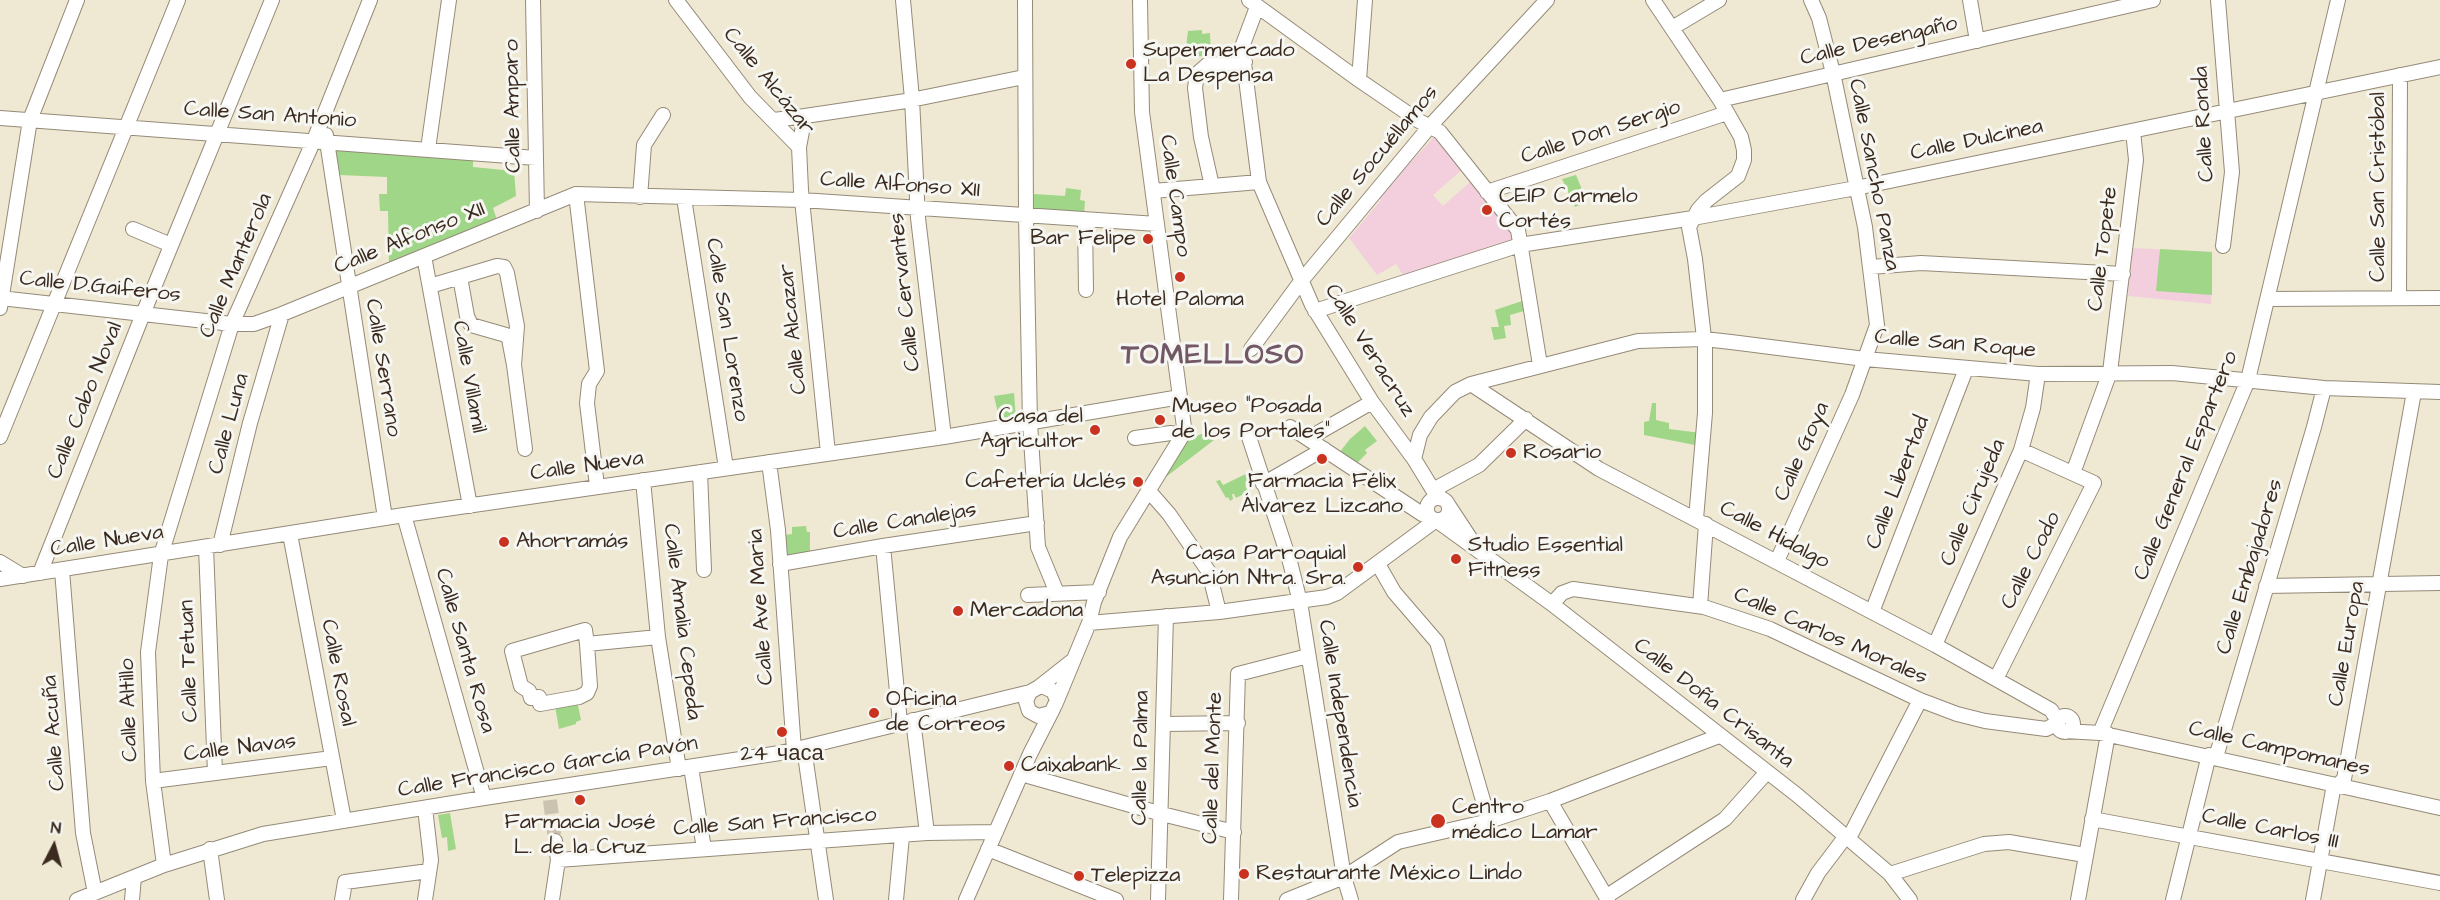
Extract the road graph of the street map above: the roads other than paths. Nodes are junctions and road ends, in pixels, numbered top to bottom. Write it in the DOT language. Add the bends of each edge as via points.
graph roads {
  1 [pos="77,0"];
  2 [pos="178,0"];
  3 [pos="272,0"];
  4 [pos="370,0"];
  5 [pos="449,0"];
  6 [pos="533,0"];
  7 [pos="676,0"];
  8 [pos="903,0"];
  9 [pos="1025,0"];
  10 [pos="1140,0"];
  11 [pos="1365,0"];
  12 [pos="1547,0"];
  13 [pos="1653,0"];
  14 [pos="1719,0"];
  15 [pos="1811,0"];
  16 [pos="1970,0"];
  17 [pos="2152,0"];
  18 [pos="2218,0"];
  19 [pos="2338,0"];
  20 [pos="1253,4"];
  21 [pos="1672,28"];
  22 [pos="1977,41"];
  23 [pos="1245,62"];
  24 [pos="2440,67"];
  25 [pos="1833,73"];
  26 [pos="2400,75"];
  27 [pos="1024,77"];
  28 [pos="1359,80"];
  29 [pos="2317,93"];
  30 [pos="912,99"];
  31 [pos="1720,100"];
  32 [pos="2228,111"];
  33 [pos="1728,113"];
  34 [pos="663,115"];
  35 [pos="805,116"];
  36 [pos="0,118"];
  37 [pos="30,120"];
  38 [pos="774,120"];
  39 [pos="1431,125"];
  40 [pos="127,126"];
  41 [pos="2133,131"];
  42 [pos="218,133"];
  43 [pos="320,141"];
  44 [pos="799,147"];
  45 [pos="428,149"];
  46 [pos="536,158"];
  47 [pos="1259,182"];
  48 [pos="1212,186"];
  49 [pos="1857,188"];
  50 [pos="1153,191"];
  51 [pos="1487,192"];
  52 [pos="576,194"];
  53 [pos="640,197"];
  54 [pos="684,198"];
  55 [pos="802,200"];
  56 [pos="918,209"];
  57 [pos="537,211"];
  58 [pos="1026,216"];
  59 [pos="1693,218"];
  60 [pos="1085,220"];
  61 [pos="1157,224"];
  62 [pos="134,229"];
  63 [pos="171,245"];
  64 [pos="1520,245"];
  65 [pos="2223,246"];
  66 [pos="424,256"];
  67 [pos="1871,267"];
  68 [pos="2123,274"];
  69 [pos="460,277"];
  70 [pos="1302,280"];
  71 [pos="348,286"];
  72 [pos="430,286"];
  73 [pos="1086,290"];
  74 [pos="2399,298"];
  75 [pos="2440,298"];
  76 [pos="2268,299"];
  77 [pos="0,302"];
  78 [pos="53,304"];
  79 [pos="1315,311"];
  80 [pos="143,314"];
  81 [pos="282,314"];
  82 [pos="232,324"];
  83 [pos="1704,339"];
  84 [pos="1251,349"];
  85 [pos="1865,359"];
  86 [pos="514,364"];
  87 [pos="1540,365"];
  88 [pos="1966,369"];
  89 [pos="2110,372"];
  90 [pos="2038,374"];
  91 [pos="2248,380"];
  92 [pos="1472,384"];
  93 [pos="2324,388"];
  94 [pos="2414,392"];
  95 [pos="2440,392"];
  96 [pos="1180,397"];
  97 [pos="1372,402"];
  98 [pos="1526,419"];
  99 [pos="1030,423"];
  100 [pos="1290,427"];
  101 [pos="1248,434"];
  102 [pos="1182,436"];
  103 [pos="0,437"];
  104 [pos="944,437"];
  105 [pos="1136,438"];
  106 [pos="1310,438"];
  107 [pos="525,449"];
  108 [pos="1324,449"];
  109 [pos="2021,450"];
  110 [pos="828,453"];
  111 [pos="1414,459"];
  112 [pos="769,462"];
  113 [pos="726,468"];
  114 [pos="700,472"];
  115 [pos="2073,473"];
  116 [pos="643,480"];
  117 [pos="1263,484"];
  118 [pos="597,486"];
  119 [pos="1148,490"];
  120 [pos="1442,498"];
  121 [pos="470,506"];
  122 [pos="404,515"];
  123 [pos="385,518"];
  124 [pos="1433,518"];
  125 [pos="1701,522"];
  126 [pos="1037,523"];
  127 [pos="290,534"];
  128 [pos="213,546"];
  129 [pos="883,546"];
  130 [pos="1480,554"];
  131 [pos="161,555"];
  132 [pos="1777,561"];
  133 [pos="0,562"];
  134 [pos="780,564"];
  135 [pos="1378,564"];
  136 [pos="62,570"];
  137 [pos="704,570"];
  138 [pos="40,573"];
  139 [pos="22,576"];
  140 [pos="0,579"];
  141 [pos="2440,583"];
  142 [pos="2380,584"];
  143 [pos="2266,586"];
  144 [pos="1099,592"];
  145 [pos="1058,593"];
  146 [pos="1028,595"];
  147 [pos="1300,602"];
  148 [pos="1552,604"];
  149 [pos="1700,606"];
  150 [pos="1219,612"];
  151 [pos="1872,612"];
  152 [pos="1166,616"];
  153 [pos="1089,623"];
  154 [pos="658,637"];
  155 [pos="586,644"];
  156 [pos="1935,645"];
  157 [pos="1308,656"];
  158 [pos="1074,660"];
  159 [pos="1996,679"];
  160 [pos="1034,689"];
  161 [pos="1920,700"];
  162 [pos="1053,709"];
  163 [pos="907,722"];
  164 [pos="1238,723"];
  165 [pos="1164,724"];
  166 [pos="2063,724"];
  167 [pos="2104,733"];
  168 [pos="1719,736"];
  169 [pos="799,749"];
  170 [pos="2213,756"];
  171 [pos="333,758"];
  172 [pos="685,768"];
  173 [pos="1767,772"];
  174 [pos="216,773"];
  175 [pos="1022,774"];
  176 [pos="153,781"];
  177 [pos="2338,785"];
  178 [pos="484,798"];
  179 [pos="1550,801"];
  180 [pos="424,808"];
  181 [pos="2440,808"];
  182 [pos="1162,814"];
  183 [pos="2092,819"];
  184 [pos="344,820"];
  185 [pos="1489,821"];
  186 [pos="1234,831"];
  187 [pos="996,832"];
  188 [pos="927,833"];
  189 [pos="902,836"];
  190 [pos="2189,836"];
  191 [pos="1848,837"];
  192 [pos="555,841"];
  193 [pos="819,842"];
  194 [pos="210,849"];
  195 [pos="704,849"];
  196 [pos="988,849"];
  197 [pos="2085,855"];
  198 [pos="558,860"];
  199 [pos="2320,861"];
  200 [pos="164,864"];
  201 [pos="429,871"];
  202 [pos="1890,874"];
  203 [pos="134,877"];
  204 [pos="1344,877"];
  205 [pos="2440,883"];
  206 [pos="94,893"];
  207 [pos="1607,898"];
  208 [pos="77,900"];
  209 [pos="132,900"];
  210 [pos="217,900"];
  211 [pos="342,900"];
  212 [pos="425,900"];
  213 [pos="552,900"];
  214 [pos="826,900"];
  215 [pos="896,900"];
  216 [pos="966,900"];
  217 [pos="1116,900"];
  218 [pos="1158,900"];
  219 [pos="1231,900"];
  220 [pos="1287,900"];
  221 [pos="1351,900"];
  222 [pos="1803,900"];
  223 [pos="1910,900"];
  224 [pos="2078,900"];
  225 [pos="2174,900"];
  226 [pos="2313,900"];
  1 -- 37 [label="street"];
  2 -- 40 [label="street"];
  3 -- 42 [label="street, Calle Cabo Noval"];
  4 -- 43 [label="street, Calle Manterola" via="323,117"];
  5 -- 45 [label="street"];
  6 -- 46 [label="street, Calle Amparo"];
  7 -- 38 [label="street, Calle Alcázar" via="750,97"];
  8 -- 30 [label="street, Calle Cervantes"];
  9 -- 27 [label="street"];
  10 -- 50 [label="street, Calle Campo" via="1142,112"];
  11 -- 28 [label="street"];
  12 -- 39 [label="street, Calle Socuéllamos"];
  13 -- 21 [label="street"];
  14 -- 21 [label="street"];
  15 -- 25 [label="street, Calle Sancho Panza"];
  16 -- 22 [label="street"];
  17 -- 22 [label="street, Calle Desengaño"];
  18 -- 32 [label="street, Calle Ronda"];
  19 -- 29 [label="street, Calle General Espartero"];
  20 -- 23 [label="street, Calle Veracruz" via="1242,47"];
  20 -- 28 [label="street"];
  21 -- 31 [label="street"];
  22 -- 25 [label="street, Calle Desengaño"];
  23 -- 47 [label="street, Calle Veracruz"];
  23 -- 48 [label="street" via="1207,65 1197,74 1201,137"];
  24 -- 26 [label="street, Calle Dulcinea"];
  25 -- 31 [label="street, Calle Desengaño"];
  25 -- 49 [label="street, Calle Sancho Panza"];
  26 -- 29 [label="street, Calle Dulcinea"];
  26 -- 74 [label="street, Calle San Cristóbal"];
  27 -- 30 [label="street"];
  27 -- 58 [label="street"];
  28 -- 39 [label="street"];
  29 -- 32 [label="street, Calle Dulcinea"];
  29 -- 76 [label="street, Calle General Espartero"];
  30 -- 35 [label="street"];
  30 -- 56 [label="street, Calle Cervantes"];
  31 -- 33 [label="street"];
  32 -- 41 [label="street, Calle Dulcinea"];
  32 -- 65 [label="street, Calle Ronda" via="2232,172"];
  33 -- 51 [label="street, Calle Don Sergio"];
  33 -- 59 [label="street" via="1742,137 1742,168"];
  34 -- 53 [label="street" via="644,145"];
  35 -- 38 [label="street"];
  35 -- 44 [label="street"];
  36 -- 37 [label="street, Calle San Antonio"];
  37 -- 40 [label="street, Calle San Antonio"];
  37 -- 77 [label="street"];
  38 -- 44 [label="street, Calle Alcázar"];
  39 -- 51 [label="street"];
  39 -- 70 [label="street, Calle Socuéllamos"];
  40 -- 42 [label="street, Calle San Antonio"];
  40 -- 78 [label="street"];
  41 -- 49 [label="street, Calle Dulcinea"];
  41 -- 68 [label="street, Calle Topete" via="2136,160"];
  42 -- 43 [label="street, Calle San Antonio"];
  42 -- 63 [label="street, Calle Cabo Noval"];
  43 -- 45 [label="street, Calle San Antonio"];
  43 -- 71 [label="street, Calle Serrano"];
  43 -- 82 [label="street, Calle Manterola"];
  44 -- 55 [label="street, Calle Alcázar"];
  45 -- 46 [label="street, Calle San Antonio"];
  46 -- 57 [label="street, Calle Amparo"];
  47 -- 48 [label="street"];
  47 -- 70 [label="street, Calle Veracruz"];
  48 -- 50 [label="street"];
  49 -- 59 [label="street, Calle Dulcinea"];
  49 -- 67 [label="street, Calle Sancho Panza"];
  50 -- 61 [label="street, Calle Campo"];
  51 -- 64 [label="street" via="1518,230"];
  52 -- 53 [label="street, Calle Alfonso XII"];
  52 -- 57 [label="street, Calle Alfonso XII"];
  52 -- 118 [label="street" via="597,371 589,384 587,403"];
  53 -- 54 [label="street, Calle Alfonso XII"];
  54 -- 55 [label="street, Calle Alfonso XII"];
  54 -- 113 [label="street, Calle San Lorenzo"];
  55 -- 56 [label="street, Calle Alfonso XII"];
  55 -- 110 [label="street, Calle Alcazar"];
  56 -- 58 [label="street, Calle Alfonso XII"];
  56 -- 104 [label="street, Calle Cervantes"];
  57 -- 66 [label="street, Calle Alfonso XII"];
  58 -- 60 [label="street, Calle Alfonso XII"];
  58 -- 99 [label="street"];
  59 -- 64 [label="street, Calle Dulcinea"];
  59 -- 83 [label="street" via="1689,227"];
  60 -- 61 [label="street, Calle Alfonso XII"];
  60 -- 73 [label="street"];
  61 -- 96 [label="street, Calle Campo"];
  62 -- 63 [label="street"];
  63 -- 80 [label="street, Calle Cabo Noval"];
  64 -- 79 [label="street, Calle Dulcinea"];
  64 -- 87 [label="street"];
  66 -- 71 [label="street, Calle Alfonso XII"];
  66 -- 72 [label="street, Calle Villamil"];
  67 -- 68 [label="street" via="1921,263"];
  67 -- 85 [label="street, Calle Sancho Panza" via="1877,325"];
  68 -- 89 [label="street, Calle Topete"];
  69 -- 72 [label="street"];
  69 -- 86 [label="street" via="471,326 506,335"];
  69 -- 86 [label="street" via="504,267 517,326"];
  70 -- 79 [label="street, Calle Veracruz"];
  70 -- 84 [label="street, Calle Socuéllamos"];
  71 -- 81 [label="street, Calle Alfonso XII"];
  71 -- 123 [label="street, Calle Serrano"];
  72 -- 121 [label="street, Calle Villamil"];
  74 -- 75 [label="street"];
  74 -- 76 [label="street"];
  76 -- 91 [label="street, Calle General Espartero"];
  77 -- 78 [label="street, Calle D.Gaiferos"];
  78 -- 80 [label="street, Calle D.Gaiferos"];
  78 -- 103 [label="street"];
  79 -- 97 [label="street, Calle Veracruz"];
  80 -- 82 [label="street, Calle D.Gaiferos"];
  80 -- 138 [label="street, Calle Cabo Noval"];
  81 -- 82 [label="street, Calle Alfonso XII" via="254,324"];
  81 -- 128 [label="street, Calle Luna"];
  82 -- 131 [label="street, Calle Manterola"];
  83 -- 85 [label="street, Calle San Roque"];
  83 -- 87 [label="street, Calle San Roque" via="1638,341"];
  83 -- 125 [label="street"];
  85 -- 88 [label="street, Calle San Roque"];
  85 -- 132 [label="street, Calle Goya"];
  86 -- 107 [label="street"];
  87 -- 92 [label="street, Calle San Roque"];
  88 -- 90 [label="street, Calle San Roque"];
  88 -- 151 [label="street, Calle Libertad"];
  89 -- 90 [label="street, Calle San Roque"];
  89 -- 91 [label="street, Calle San Roque"];
  89 -- 115 [label="street"];
  90 -- 109 [label="street, Calle Cirujeda"];
  91 -- 93 [label="street, Calle San Roque"];
  91 -- 167 [label="street, Calle General Espartero"];
  92 -- 98 [label="street, Calle Hidalgo"];
  92 -- 111 [label="street, Calle San Roque" via="1455,392 1431,417 1420,435"];
  93 -- 94 [label="street, Calle San Roque"];
  93 -- 143 [label="street, Calle Embajadores"];
  94 -- 95 [label="street, Calle San Roque"];
  94 -- 142 [label="street, Calle Europa"];
  96 -- 99 [label="street, Calle Nueva"];
  96 -- 102 [label="street, Calle Campo"];
  97 -- 106 [label="street"];
  97 -- 111 [label="street, Calle Veracruz"];
  98 -- 120 [label="street"];
  98 -- 125 [label="street, Calle Hidalgo" via="1599,469"];
  99 -- 104 [label="street, Calle Nueva"];
  99 -- 126 [label="street"];
  100 -- 106 [label="street, Calle Doña Crisanta"];
  101 -- 117 [label="street, Calle Independencia"];
  102 -- 105 [label="street" via="1171,433"];
  102 -- 119 [label="street"];
  104 -- 110 [label="street, Calle Nueva"];
  106 -- 108 [label="street, Calle Doña Crisanta"];
  108 -- 117 [label="street"];
  108 -- 124 [label="street, Calle Doña Crisanta"];
  109 -- 115 [label="street, Calle Codo"];
  109 -- 156 [label="street, Calle Cirujeda"];
  110 -- 112 [label="street, Calle Nueva"];
  111 -- 120 [label="street, Calle Veracruz"];
  112 -- 113 [label="street, Calle Nueva"];
  112 -- 134 [label="street, Calle Ave Maria"];
  113 -- 114 [label="street, Calle Nueva"];
  114 -- 116 [label="street, Calle Nueva"];
  114 -- 137 [label="street"];
  115 -- 159 [label="street, Calle Codo" via="2094,483"];
  116 -- 118 [label="street, Calle Nueva"];
  116 -- 154 [label="street, Calle Amalia Cepeda"];
  117 -- 147 [label="street, Calle Independencia"];
  118 -- 121 [label="street, Calle Nueva"];
  119 -- 144 [label="street" via="1120,537"];
  119 -- 150 [label="street" via="1209,572"];
  120 -- 124 [label="street" via="1447,517"];
  120 -- 130 [label="street, Calle Doña Crisanta"];
  121 -- 122 [label="street, Calle Nueva"];
  122 -- 123 [label="street, Calle Nueva"];
  122 -- 178 [label="street, Calle Santa Rosa"];
  123 -- 127 [label="street, Calle Nueva"];
  124 -- 130 [label="street, Calle Doña Crisanta"];
  124 -- 135 [label="street"];
  125 -- 132 [label="street, Calle Hidalgo"];
  125 -- 149 [label="street"];
  126 -- 129 [label="street, Calle Canalejas"];
  126 -- 145 [label="street" via="1038,548"];
  127 -- 128 [label="street, Calle Nueva"];
  127 -- 171 [label="street, Calle Rosal"];
  128 -- 131 [label="street, Calle Nueva"];
  128 -- 174 [label="street, Calle Tetuan"];
  129 -- 134 [label="street, Calle Canalejas"];
  129 -- 163 [label="street"];
  130 -- 148 [label="street, Calle Doña Crisanta"];
  131 -- 136 [label="street, Calle Nueva"];
  131 -- 176 [label="street, Calle Altillo" via="148,652"];
  132 -- 151 [label="street, Calle Hidalgo"];
  133 -- 139 [label="street"];
  134 -- 169 [label="street, Calle Ave Maria"];
  135 -- 147 [label="street" via="1337,593"];
  135 -- 185 [label="street" via="1394,592 1437,642"];
  136 -- 138 [label="street, Calle Nueva"];
  136 -- 206 [label="street, Calle Acuña" via="83,833"];
  138 -- 139 [label="street, Calle Nueva"];
  139 -- 140 [label="street, Calle Nueva"];
  141 -- 142 [label="street"];
  142 -- 143 [label="street"];
  142 -- 177 [label="street, Calle Europa" via="2344,779"];
  143 -- 170 [label="street, Calle Embajadores"];
  144 -- 145 [label="street"];
  144 -- 153 [label="street"];
  145 -- 146 [label="street"];
  147 -- 150 [label="street"];
  147 -- 157 [label="street, Calle Independencia"];
  148 -- 149 [label="street, Calle Carlos Morales" via="1562,593 1573,589"];
  148 -- 168 [label="street, Calle Doña Crisanta"];
  149 -- 161 [label="street, Calle Carlos Morales" via="1770,629"];
  150 -- 152 [label="street"];
  151 -- 156 [label="street, Calle Hidalgo"];
  152 -- 153 [label="street"];
  152 -- 165 [label="street, Calle la Palma"];
  153 -- 158 [label="street"];
  154 -- 155 [label="street"];
  154 -- 172 [label="street, Calle Amalia Cepeda"];
  155 -- 155 [label="street" via="590,686 587,693 540,704 538,696 531,698 521,686 512,651 585,630"];
  156 -- 159 [label="street, Calle Hidalgo"];
  157 -- 164 [label="street, Calle del Monte" via="1238,674"];
  157 -- 204 [label="street, Calle Independencia"];
  158 -- 160 [label="street"];
  158 -- 162 [label="street"];
  159 -- 166 [label="street, Calle Hidalgo" via="2051,710"];
  160 -- 162 [label="street" via="1053,691 1057,700"];
  160 -- 162 [label="street" via="1026,701 1029,711 1038,716"];
  160 -- 163 [label="street, Calle Francisco García Pavón"];
  161 -- 166 [label="street, Calle Carlos Morales" via="1995,723 2046,729"];
  161 -- 191 [label="street"];
  162 -- 175 [label="street"];
  163 -- 169 [label="street, Calle Francisco García Pavón"];
  163 -- 188 [label="street"];
  164 -- 165 [label="street"];
  164 -- 186 [label="street, Calle del Monte"];
  165 -- 182 [label="street, Calle la Palma"];
  166 -- 167 [label="street, Calle Hidalgo"];
  167 -- 170 [label="street, Calle Campomanes"];
  167 -- 183 [label="street, Calle General Espartero"];
  168 -- 173 [label="street, Calle Doña Crisanta"];
  168 -- 179 [label="street"];
  169 -- 172 [label="street, Calle Francisco García Pavón"];
  169 -- 193 [label="street, Calle Ave Maria"];
  170 -- 177 [label="street, Calle Campomanes"];
  170 -- 190 [label="street, Calle Embajadores"];
  171 -- 174 [label="street, Calle Navas"];
  171 -- 184 [label="street, Calle Rosal"];
  172 -- 178 [label="street, Calle Francisco García Pavón" via="550,794"];
  172 -- 195 [label="street, Calle Amalia Cepeda"];
  173 -- 191 [label="street, Calle Doña Crisanta"];
  173 -- 207 [label="street" via="1725,819"];
  174 -- 176 [label="street, Calle Navas"];
  175 -- 182 [label="street"];
  175 -- 187 [label="street"];
  176 -- 200 [label="street, Calle Altillo"];
  177 -- 181 [label="street, Calle Campomanes"];
  177 -- 199 [label="street, Calle Europa" via="2333,790"];
  178 -- 180 [label="street, Calle Francisco García Pavón"];
  179 -- 185 [label="street"];
  179 -- 207 [label="street"];
  180 -- 184 [label="street, Calle Francisco García Pavón"];
  180 -- 201 [label="street"];
  182 -- 186 [label="street"];
  182 -- 218 [label="street, Calle la Palma"];
  183 -- 190 [label="street, Calle Carlos III"];
  183 -- 197 [label="street, Calle General Espartero"];
  184 -- 194 [label="street, Calle Francisco García Pavón" via="262,834"];
  185 -- 204 [label="street" via="1398,842"];
  186 -- 219 [label="street, Calle del Monte"];
  187 -- 188 [label="street, Calle San Francisco"];
  187 -- 196 [label="street"];
  188 -- 189 [label="street, Calle San Francisco"];
  189 -- 193 [label="street, Calle San Francisco"];
  189 -- 215 [label="street"];
  190 -- 199 [label="street, Calle Carlos III"];
  190 -- 225 [label="street, Calle Embajadores"];
  191 -- 202 [label="street, Calle Doña Crisanta"];
  191 -- 222 [label="street" via="1818,873"];
  192 -- 198 [label="street"];
  193 -- 195 [label="street, Calle San Francisco"];
  193 -- 214 [label="street, Calle Ave Maria"];
  194 -- 200 [label="street, Calle Francisco García Pavón"];
  194 -- 210 [label="street"];
  195 -- 198 [label="street, Calle San Francisco"];
  196 -- 216 [label="street"];
  196 -- 217 [label="street"];
  197 -- 202 [label="street" via="2009,842 1984,844"];
  197 -- 224 [label="street, Calle General Espartero"];
  198 -- 213 [label="street"];
  199 -- 205 [label="street, Calle Carlos III"];
  199 -- 226 [label="street, Calle Europa"];
  200 -- 203 [label="street, Calle Francisco García Pavón"];
  201 -- 211 [label="street" via="345,882"];
  201 -- 212 [label="street"];
  202 -- 223 [label="street, Calle Doña Crisanta"];
  203 -- 206 [label="street, Calle Francisco García Pavón"];
  203 -- 209 [label="street"];
  204 -- 220 [label="street"];
  204 -- 221 [label="street, Calle Independencia"];
  206 -- 208 [label="street, Calle Francisco García Pavón"];
}
